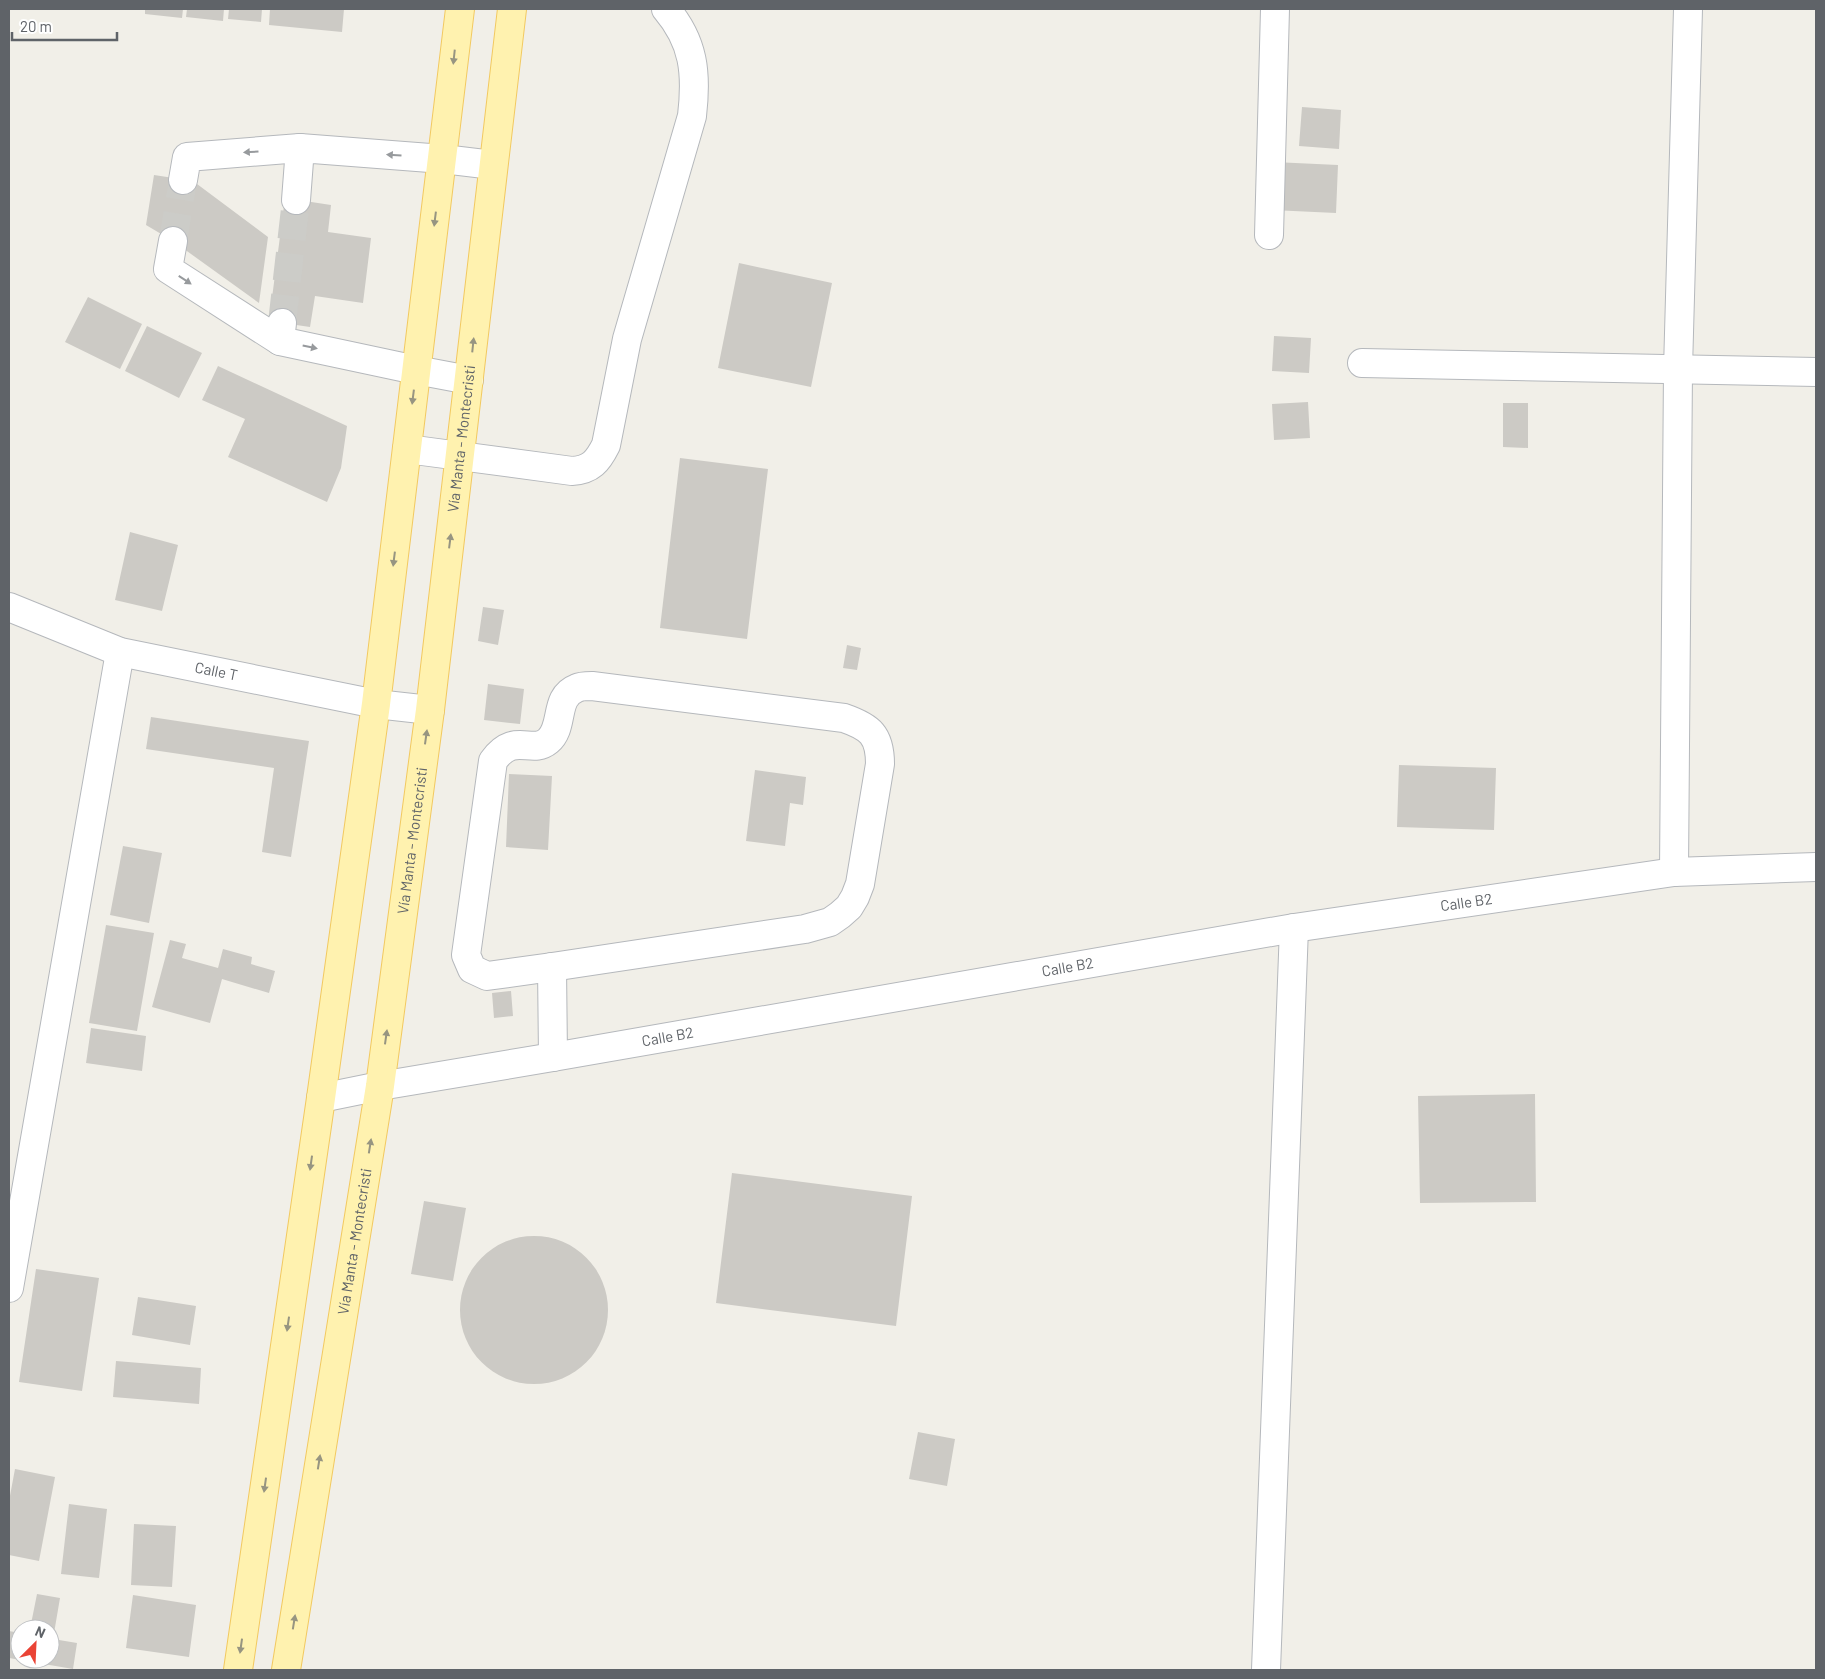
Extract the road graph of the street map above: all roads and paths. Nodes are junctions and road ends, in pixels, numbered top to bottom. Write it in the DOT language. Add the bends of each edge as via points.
graph roads {
  1 [pos="460,9"];
  2 [pos="512,9"];
  3 [pos="666,9"];
  4 [pos="1275,9"];
  5 [pos="1688,9"];
  6 [pos="300,148"];
  7 [pos="443,159"];
  8 [pos="493,165"];
  9 [pos="184,180"];
  10 [pos="296,200"];
  11 [pos="1269,235"];
  12 [pos="173,241"];
  13 [pos="1362,363"];
  14 [pos="1678,369"];
  15 [pos="416,370"];
  16 [pos="1816,372"];
  17 [pos="469,380"];
  18 [pos="407,449"];
  19 [pos="460,456"];
  20 [pos="9,607"];
  21 [pos="120,652"];
  22 [pos="376,704"];
  23 [pos="430,710"];
  24 [pos="1816,866"];
  25 [pos="1674,872"];
  26 [pos="1294,928"];
  27 [pos="552,968"];
  28 [pos="553,1057"];
  29 [pos="380,1086"];
  30 [pos="321,1098"];
  31 [pos="9,1288"];
  32 [pos="238,1670"];
  33 [pos="286,1670"];
  34 [pos="1266,1670"];
  1 -- 7 [label="main road, one-way"];
  2 -- 8 [label="main road, Vía Manta - Montecristi"];
  3 -- 19 [label="street" via="682,30 690,49 695,92 692,116 627,339 606,445 600,458 584,471"];
  4 -- 11 [label="street"];
  5 -- 14 [label="street"];
  7 -- 6 [label="street, one-way"];
  6 -- 9 [label="street, one-way" via="187,157"];
  6 -- 10 [label="street"];
  7 -- 8 [label="street"];
  7 -- 15 [label="main road, one-way"];
  17 -- 8 [label="main road, Vía Manta - Montecristi, one-way"];
  12 -- 15 [label="street, one-way" via="168,269 281,332"];
  13 -- 14 [label="street"];
  14 -- 16 [label="street"];
  14 -- 25 [label="street"];
  15 -- 17 [label="street"];
  15 -- 18 [label="main road, one-way"];
  17 -- 19 [label="main road, Vía Manta - Montecristi"];
  18 -- 19 [label="street"];
  18 -- 22 [label="main road, one-way"];
  23 -- 19 [label="main road, Vía Manta - Montecristi, one-way"];
  20 -- 21 [label="street, Calle T"];
  21 -- 22 [label="street, Calle T"];
  21 -- 31 [label="street"];
  22 -- 23 [label="street, Calle T"];
  22 -- 30 [label="main road"];
  29 -- 23 [label="main road, Vía Manta - Montecristi, one-way"];
  24 -- 25 [label="street, Calle B2"];
  25 -- 26 [label="street, Calle B2"];
  26 -- 28 [label="street, Calle B2"];
  26 -- 34 [label="street"];
  27 -- 27 [label="street" via="805,929 840,916 849,907 860,884 880,764 876,738 868,729 844,718 592,686 577,688 567,695 548,741 539,745 512,745 500,750 493,761 466,955 472,969 487,976"];
  27 -- 28 [label="street"];
  28 -- 29 [label="street, Calle B2"];
  29 -- 30 [label="street, Calle B2"];
  33 -- 29 [label="main road, Vía Manta - Montecristi, one-way"];
  30 -- 32 [label="main road, one-way"];
}
